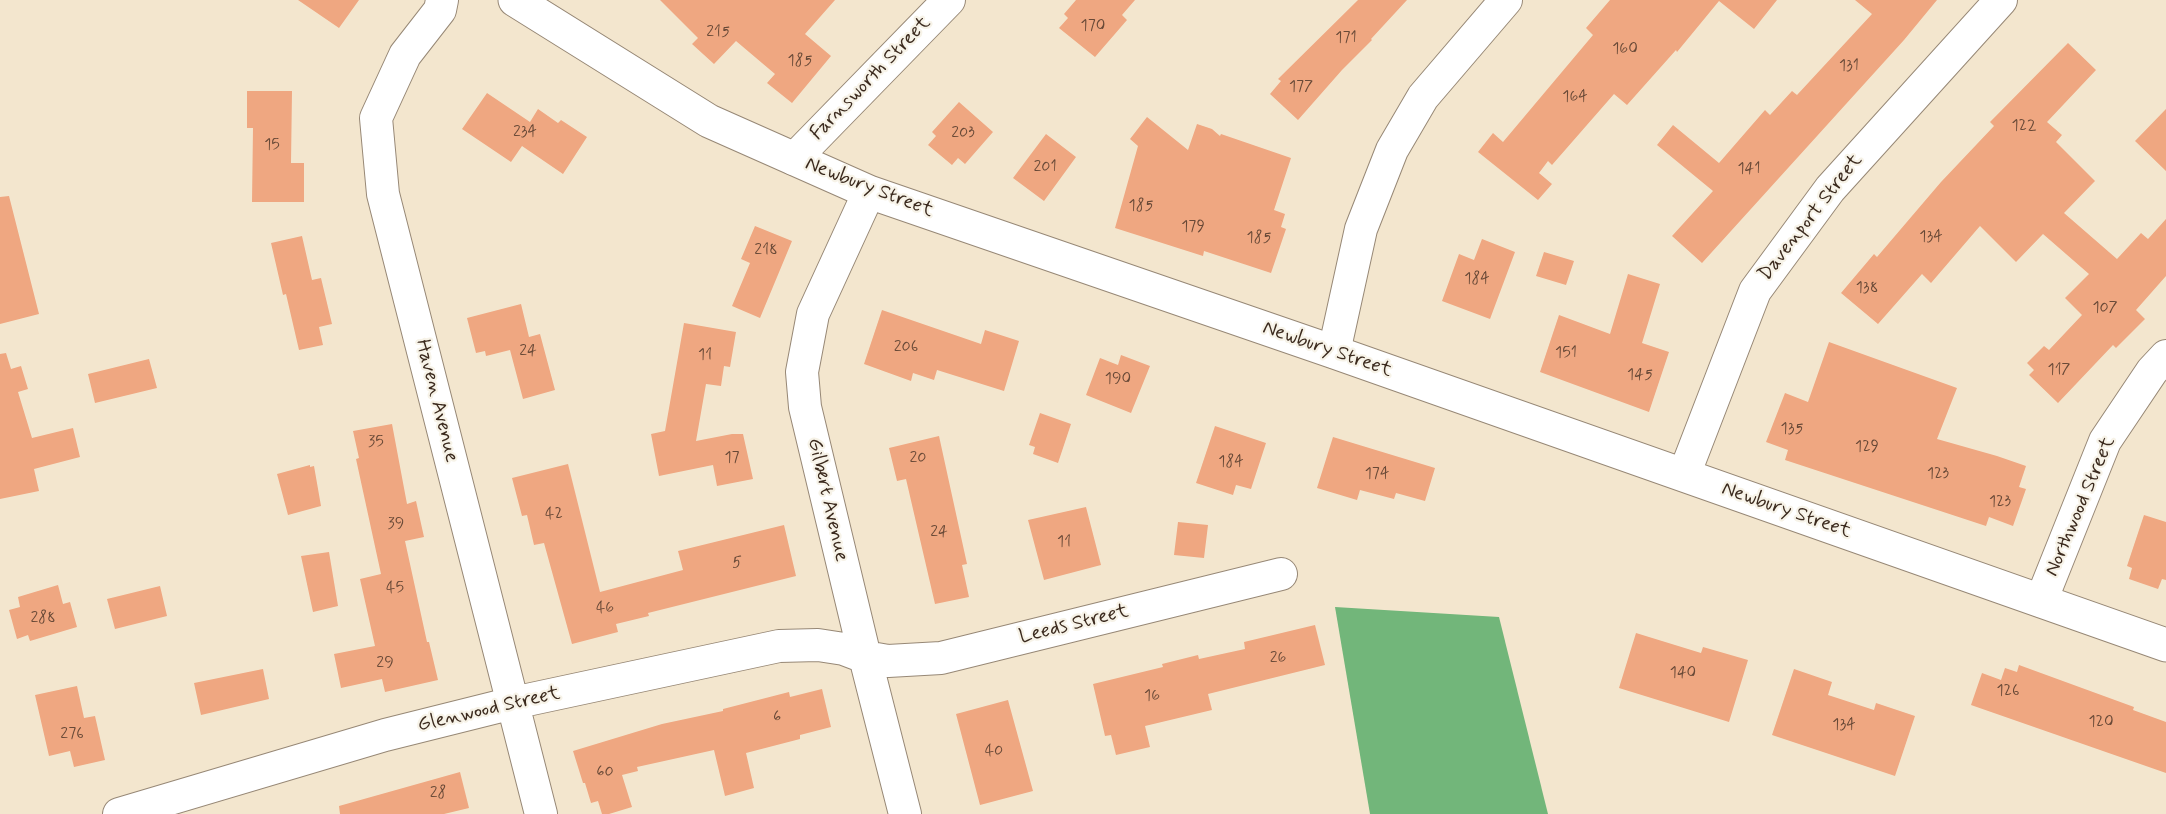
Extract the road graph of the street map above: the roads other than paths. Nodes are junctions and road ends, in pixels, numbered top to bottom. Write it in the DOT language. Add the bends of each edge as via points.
graph roads {
  1 [pos="442,0"];
  2 [pos="515,0"];
  3 [pos="949,0"];
  4 [pos="1506,0"];
  5 [pos="2001,0"];
  6 [pos="794,159"];
  7 [pos="869,192"];
  8 [pos="1334,352"];
  9 [pos="2166,356"];
  10 [pos="1684,475"];
  11 [pos="1281,574"];
  12 [pos="2041,601"];
  13 [pos="2166,645"];
  14 [pos="865,657"];
  15 [pos="513,703"];
  16 [pos="118,814"];
  17 [pos="542,814"];
  18 [pos="904,814"];
  1 -- 15 [label="street, Haven Avenue" via="440,10 405,55 376,118 383,194"];
  2 -- 6 [label="street, Newbury Street" via="709,121"];
  3 -- 6 [label="street, Farnsworth Street"];
  4 -- 8 [label="street" via="1423,97 1392,150 1361,229"];
  5 -- 10 [label="street, Davenport Street" via="1830,189 1755,291"];
  6 -- 7 [label="street, Newbury Street"];
  7 -- 8 [label="street, Newbury Street"];
  7 -- 14 [label="street, Gilbert Avenue" via="813,314 802,372 805,407"];
  8 -- 10 [label="street, Newbury Street"];
  9 -- 12 [label="street, Northwood Street" via="2105,441"];
  10 -- 12 [label="street, Newbury Street"];
  11 -- 14 [label="street, Leeds Street" via="940,658 888,661"];
  12 -- 13 [label="street, Newbury Street"];
  14 -- 15 [label="street, Glenwood Street" via="826,646 779,646"];
  14 -- 18 [label="street, Gilbert Avenue"];
  15 -- 16 [label="street, Glenwood Street" via="385,735"];
  15 -- 17 [label="street, Haven Avenue"];
}
